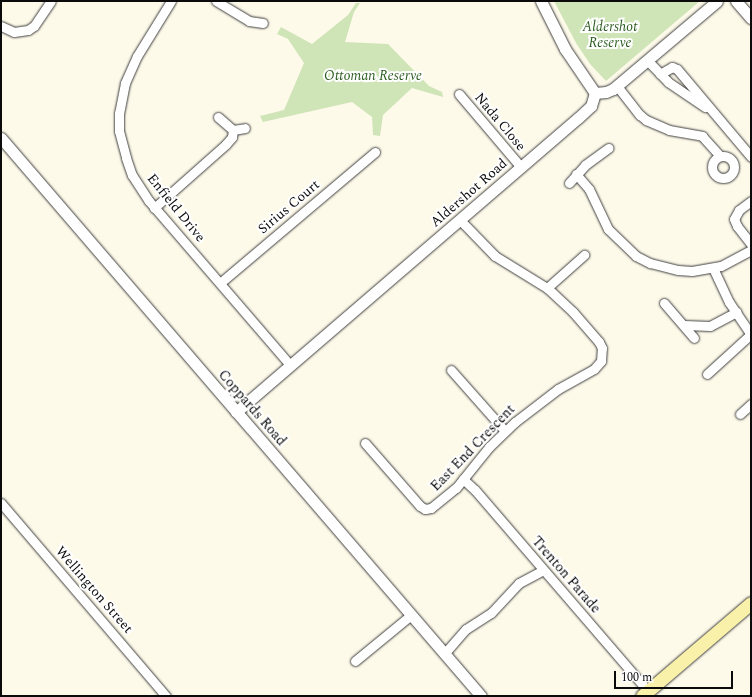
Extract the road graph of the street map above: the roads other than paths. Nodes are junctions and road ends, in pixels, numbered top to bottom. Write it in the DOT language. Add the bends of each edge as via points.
graph roads {
  1 [pos="51,1"];
  2 [pos="170,1"];
  3 [pos="216,1"];
  4 [pos="540,1"];
  5 [pos="718,1"];
  6 [pos="736,1"];
  7 [pos="751,18"];
  8 [pos="263,23"];
  9 [pos="1,26"];
  10 [pos="648,60"];
  11 [pos="660,74"];
  12 [pos="617,86"];
  13 [pos="595,92"];
  14 [pos="690,92"];
  15 [pos="459,94"];
  16 [pos="218,117"];
  17 [pos="245,128"];
  18 [pos="233,130"];
  19 [pos="1,138"];
  20 [pos="608,148"];
  21 [pos="375,152"];
  22 [pos="720,156"];
  23 [pos="751,157"];
  24 [pos="521,167"];
  25 [pos="576,174"];
  26 [pos="569,184"];
  27 [pos="751,201"];
  28 [pos="154,208"];
  29 [pos="460,220"];
  30 [pos="751,244"];
  31 [pos="751,250"];
  32 [pos="584,254"];
  33 [pos="713,268"];
  34 [pos="220,283"];
  35 [pos="547,288"];
  36 [pos="664,303"];
  37 [pos="736,312"];
  38 [pos="684,325"];
  39 [pos="751,334"];
  40 [pos="694,338"];
  41 [pos="290,365"];
  42 [pos="451,370"];
  43 [pos="707,374"];
  44 [pos="751,404"];
  45 [pos="236,412"];
  46 [pos="740,414"];
  47 [pos="505,431"];
  48 [pos="365,443"];
  49 [pos="463,479"];
  50 [pos="1,503"];
  51 [pos="543,570"];
  52 [pos="751,603"];
  53 [pos="411,615"];
  54 [pos="444,654"];
  55 [pos="355,661"];
  56 [pos="645,693"];
  57 [pos="166,696"];
  58 [pos="481,696"];
  1 -- 9 [label="street" via="40,19 28,30 14,32"];
  2 -- 28 [label="street, Enfield Drive" via="130,70 119,113 119,131 130,169"];
  3 -- 8 [label="street" via="250,21"];
  4 -- 13 [label="street" via="565,49"];
  5 -- 10 [label="street"];
  6 -- 7 [label="street"];
  10 -- 11 [label="street"];
  10 -- 12 [label="street"];
  11 -- 14 [label="street"];
  11 -- 14 [label="street" via="674,68"];
  12 -- 13 [label="street" via="609,92"];
  12 -- 22 [label="street" via="646,120 669,130 702,136"];
  13 -- 24 [label="street, Aldershot Road" via="594,101 585,111"];
  14 -- 23 [label="street" via="710,110"];
  15 -- 24 [label="street, Nada Close"];
  16 -- 18 [label="street"];
  17 -- 18 [label="street"];
  18 -- 28 [label="street" via="232,137 226,144"];
  19 -- 45 [label="street, Coppards Road"];
  20 -- 25 [label="street"];
  21 -- 34 [label="street, Sirius Court"];
  24 -- 29 [label="street, Aldershot Road"];
  25 -- 26 [label="street"];
  25 -- 33 [label="street" via="589,189 608,230 636,256 650,263 678,270"];
  27 -- 30 [label="street" via="739,210 734,219"];
  28 -- 34 [label="street, Enfield Drive"];
  29 -- 35 [label="street, East End Crescent" via="495,256"];
  29 -- 41 [label="street, Aldershot Road"];
  31 -- 33 [label="street"];
  32 -- 35 [label="street"];
  33 -- 37 [label="street"];
  34 -- 41 [label="street, Enfield Drive"];
  35 -- 47 [label="street, East End Crescent" via="593,334 602,348 601,361 594,369 542,401"];
  36 -- 38 [label="street"];
  37 -- 38 [label="street" via="710,326"];
  37 -- 39 [label="street"];
  38 -- 40 [label="street"];
  39 -- 43 [label="street"];
  41 -- 45 [label="street, Aldershot Road"];
  42 -- 47 [label="street"];
  44 -- 46 [label="street"];
  45 -- 53 [label="street, Coppards Road"];
  47 -- 49 [label="street, East End Crescent"];
  48 -- 49 [label="street, East End Crescent" via="425,509 435,506"];
  49 -- 51 [label="street, Trenton Parade"];
  50 -- 57 [label="street, Wellington Street"];
  51 -- 54 [label="street" via="519,583 492,613 466,629"];
  51 -- 56 [label="street, Trenton Parade"];
  52 -- 56 [label="main road"];
  53 -- 54 [label="street, Coppards Road"];
  53 -- 55 [label="street"];
  54 -- 58 [label="street, Coppards Road"];
}
